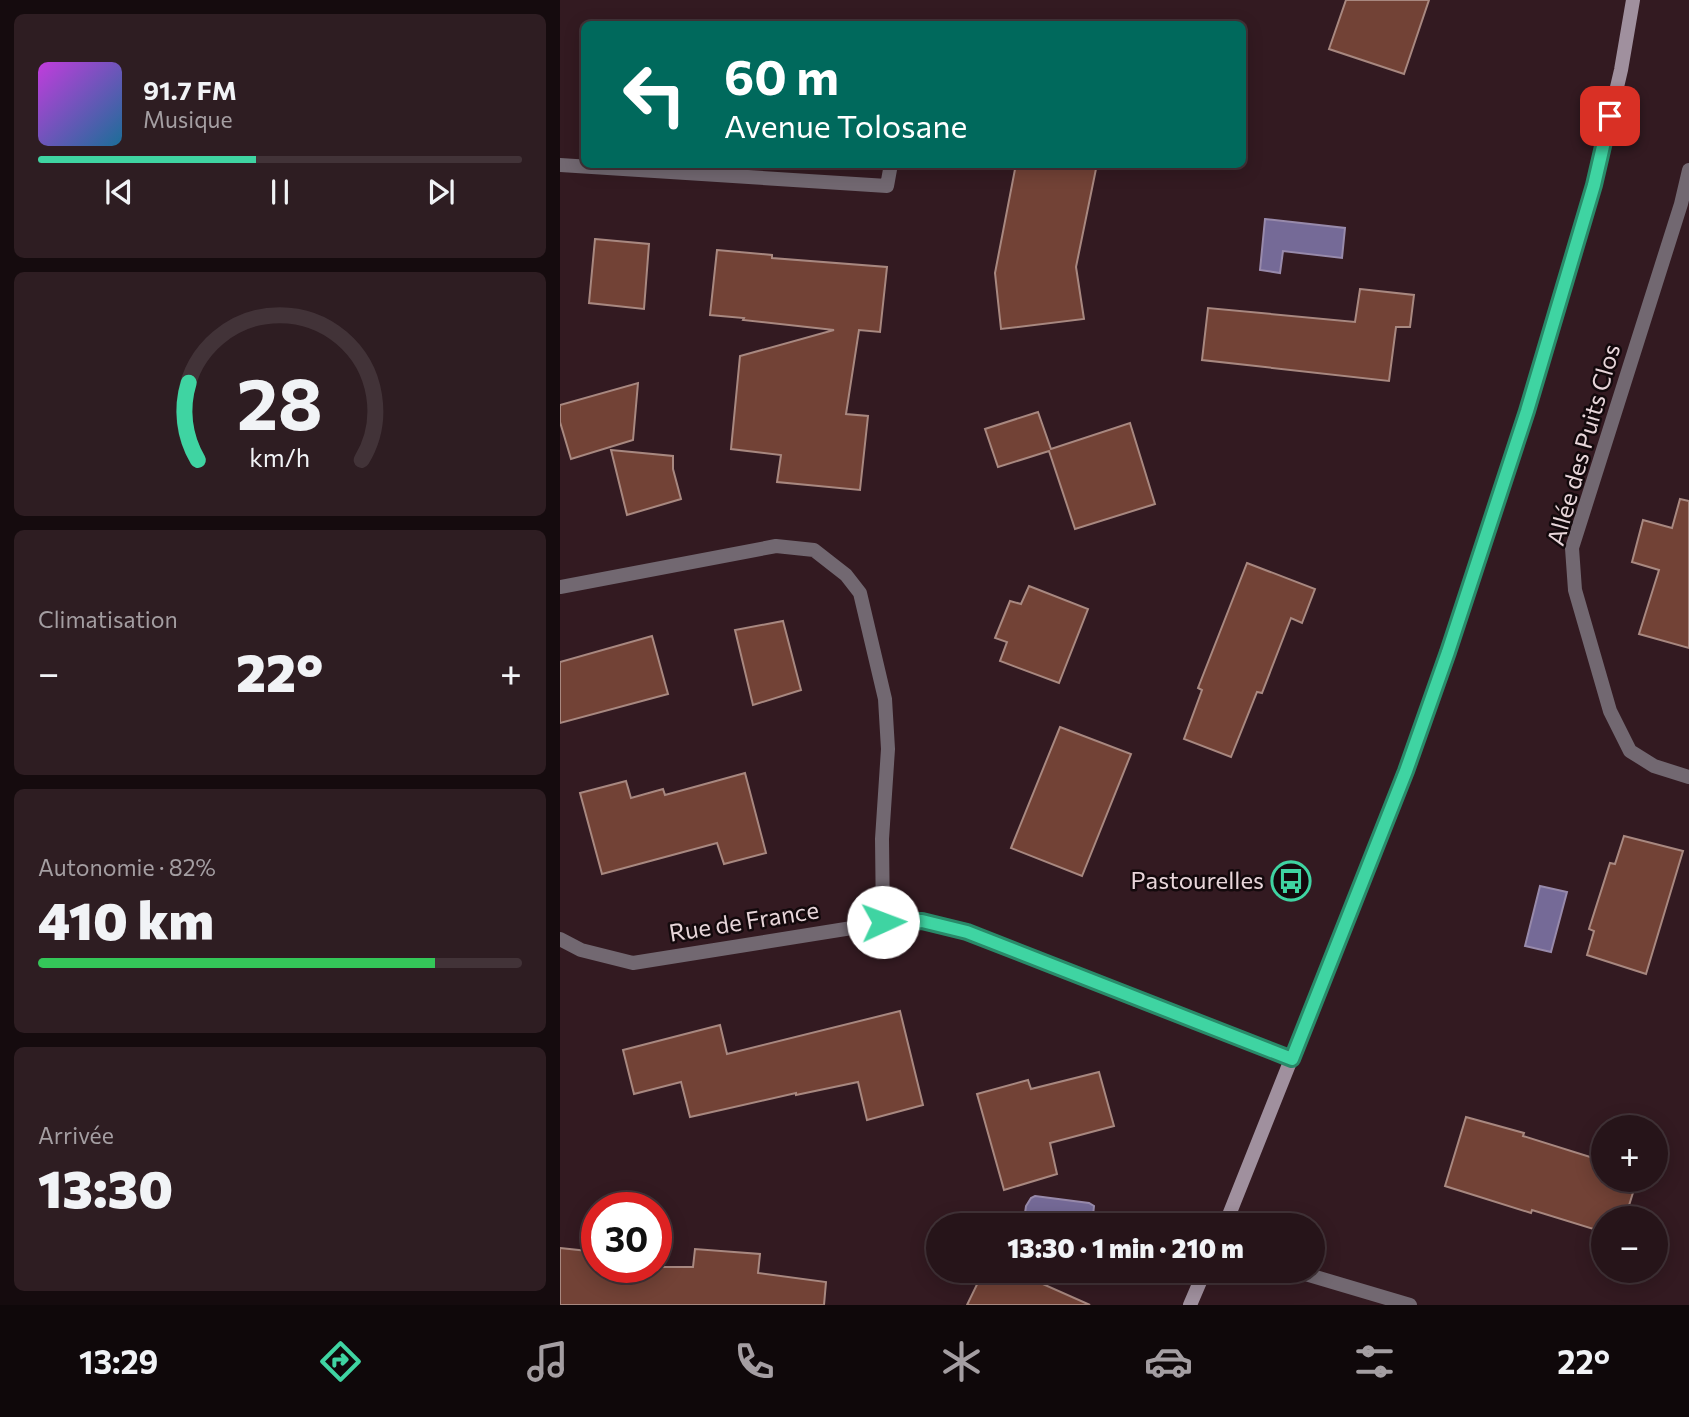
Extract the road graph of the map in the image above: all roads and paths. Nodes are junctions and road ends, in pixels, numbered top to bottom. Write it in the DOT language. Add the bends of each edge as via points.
graph roads {
  1 [pos="1633,0"];
  2 [pos="560,165"];
  3 [pos="581,166"];
  4 [pos="607,168"];
  5 [pos="890,168"];
  6 [pos="1689,170"];
  7 [pos="560,587"];
  8 [pos="1689,777"];
  9 [pos="883,922"];
  10 [pos="560,939"];
  11 [pos="1292,1059"];
  12 [pos="1230,1213"];
  13 [pos="1325,1280"];
  14 [pos="1199,1283"];
  15 [pos="1190,1305"];
  16 [pos="1410,1305"];
  1 -- 11 [label="main road" via="1594,185 1527,411 1406,771"];
  2 -- 3 [label="street"];
  4 -- 5 [label="street" via="887,186"];
  6 -- 8 [label="street, Allée des Puits Clos" via="1572,548 1575,590 1611,711 1630,751 1654,766"];
  7 -- 9 [label="street" via="776,546 814,550 846,575 860,593 885,699"];
  9 -- 10 [label="street, Rue de France" via="633,962 581,950"];
  9 -- 11 [label="street, Rue de France" via="922,921 967,932"];
  11 -- 12 [label="main road"];
  13 -- 16 [label="street"];
  14 -- 15 [label="main road"];
}
